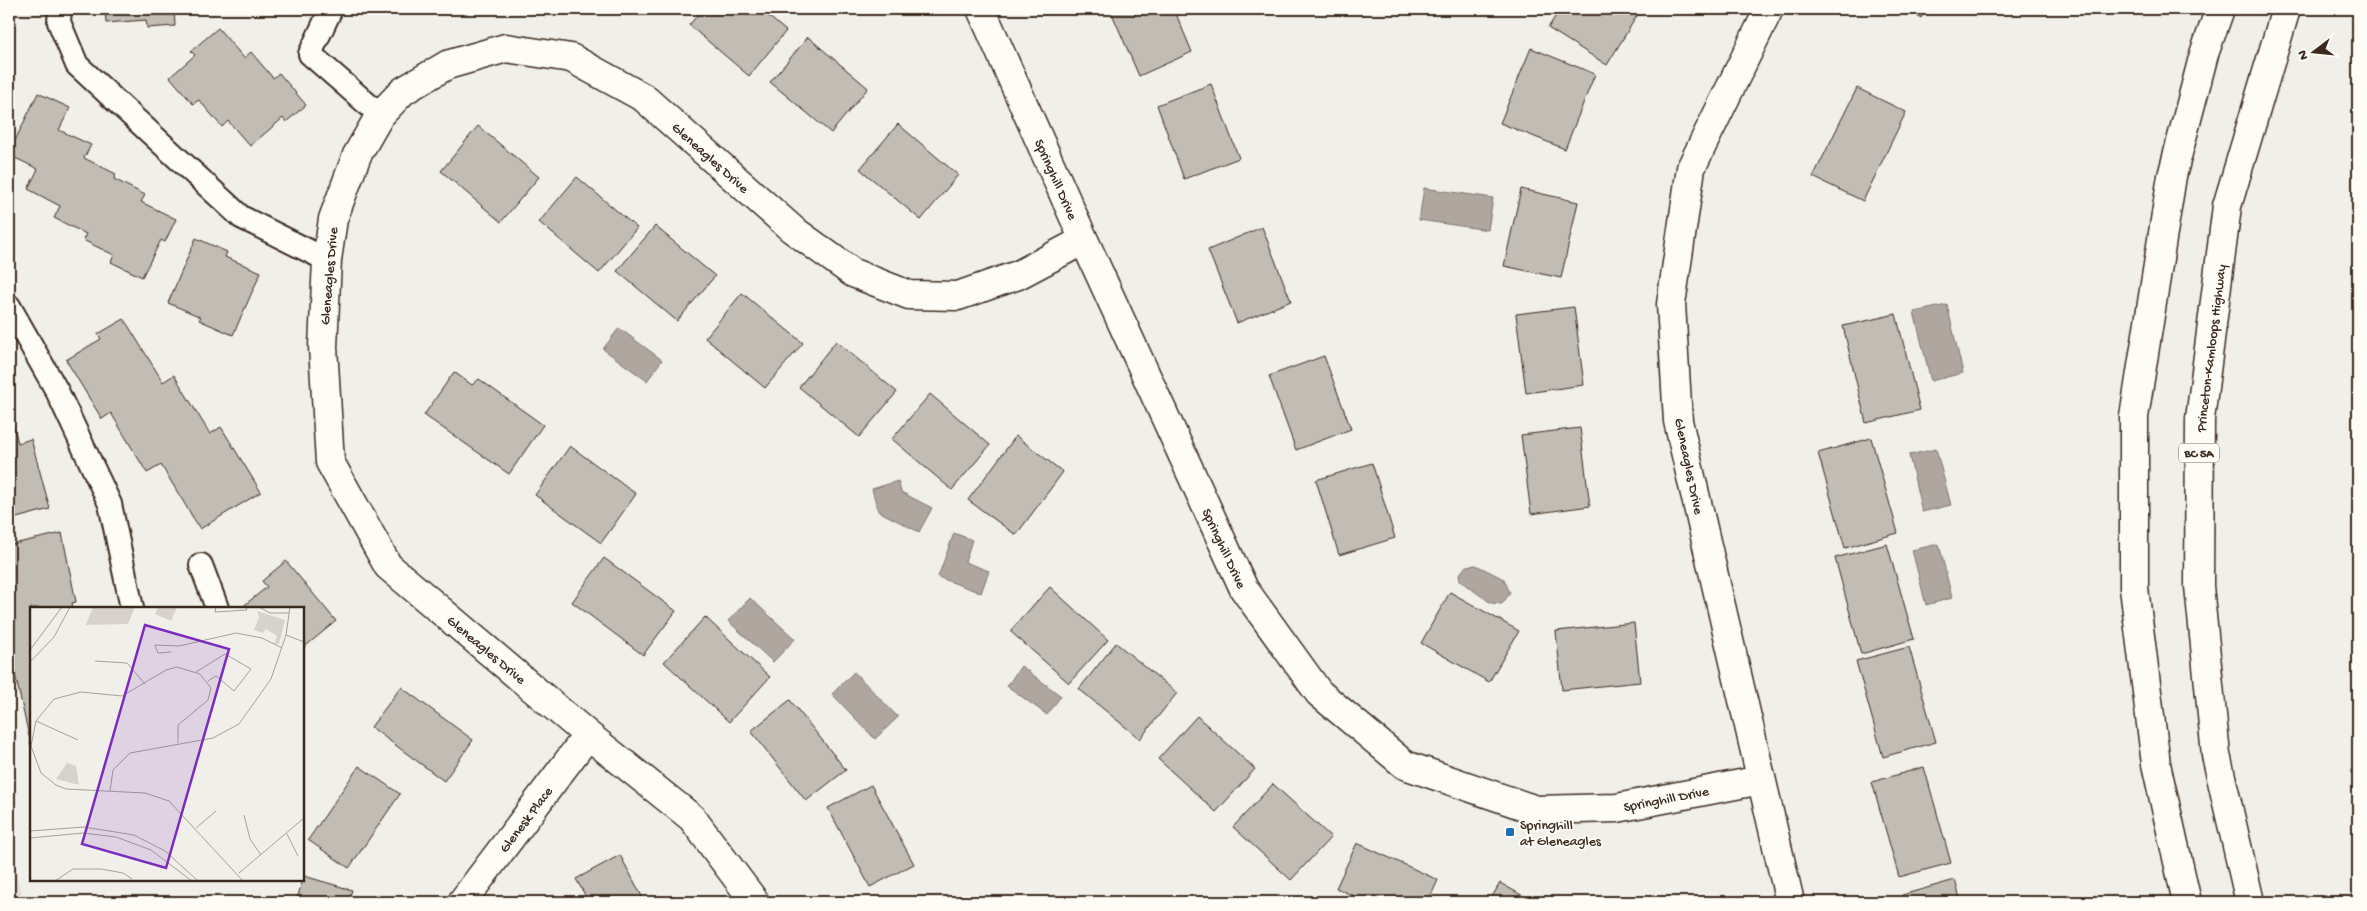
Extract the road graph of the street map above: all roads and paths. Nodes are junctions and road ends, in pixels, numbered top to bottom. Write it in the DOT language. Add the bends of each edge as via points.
graph roads {
  1 [pos="60,9"];
  2 [pos="331,9"];
  3 [pos="981,9"];
  4 [pos="1769,9"];
  5 [pos="2220,9"];
  6 [pos="2286,9"];
  7 [pos="380,115"];
  8 [pos="1084,240"];
  9 [pos="327,260"];
  10 [pos="9,306"];
  11 [pos="201,565"];
  12 [pos="132,607"];
  13 [pos="217,607"];
  14 [pos="588,735"];
  15 [pos="1761,780"];
  16 [pos="462,902"];
  17 [pos="755,902"];
  18 [pos="1790,902"];
  19 [pos="2187,902"];
  20 [pos="2250,902"];
  1 -- 9 [label="lane" via="59,22 77,65 242,217"];
  2 -- 7 [label="lane" via="310,54"];
  3 -- 8 [label="street, Springhill Drive"];
  4 -- 15 [label="street, Gleneagles Drive" via="1691,168 1671,304 1678,421"];
  5 -- 19 [label="street" via="2204,54 2172,176 2134,417 2134,588 2156,764"];
  6 -- 20 [label="street, Princeton-Kamloops Highway / BC 5A" via="2227,206 2200,419 2199,586 2216,755"];
  7 -- 8 [label="street, Gleneagles Drive" via="403,91 447,65 506,48 571,58 644,98 792,229 853,273 909,295 958,296 1018,275"];
  7 -- 9 [label="street, Gleneagles Drive" via="357,155 333,219"];
  8 -- 15 [label="street, Springhill Drive" via="1244,589 1319,693 1405,765 1536,810 1617,808"];
  9 -- 14 [label="street, Gleneagles Drive" via="323,346 330,462 388,566"];
  10 -- 12 [label="lane" via="57,391 110,504"];
  11 -- 13 [label="lane"];
  14 -- 16 [label="street, Glenesk Place"];
  14 -- 17 [label="street, Gleneagles Drive" via="692,818"];
  15 -- 18 [label="street, Gleneagles Drive"];
}
